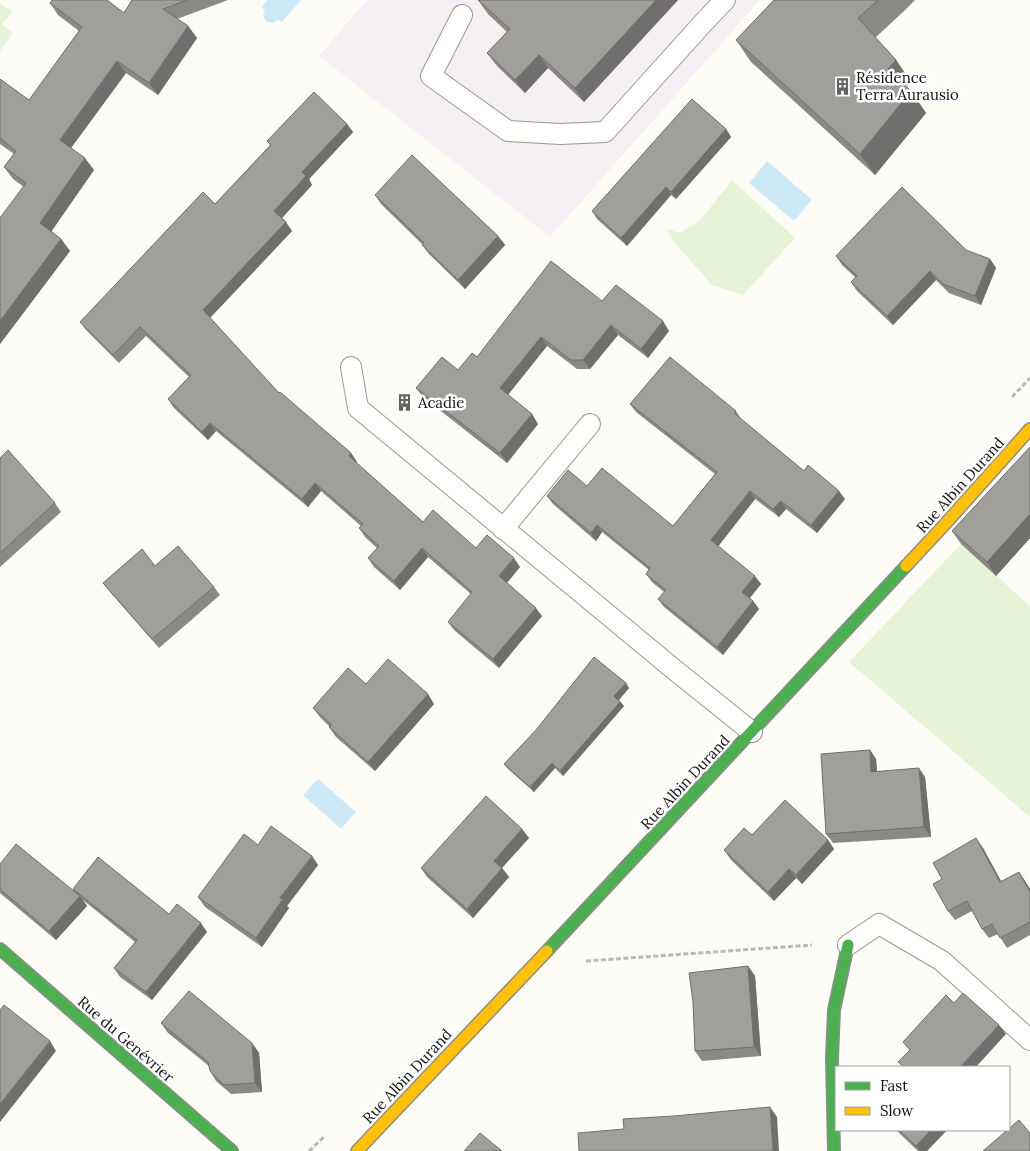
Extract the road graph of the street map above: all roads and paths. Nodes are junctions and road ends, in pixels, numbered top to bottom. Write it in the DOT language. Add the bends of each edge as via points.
graph roads {
  1 [pos="725,0"];
  2 [pos="462,14"];
  3 [pos="351,367"];
  4 [pos="590,424"];
  5 [pos="1030,429"];
  6 [pos="503,529"];
  7 [pos="752,732"];
  8 [pos="848,945"];
  9 [pos="0,949"];
  10 [pos="586,961"];
  11 [pos="1030,1040"];
  12 [pos="232,1151"];
  13 [pos="357,1151"];
  14 [pos="834,1151"];
  1 -- 2 [label="lane" via="605,132 508,131 431,76"];
  3 -- 6 [label="lane" via="358,408"];
  4 -- 6 [label="lane"];
  5 -- 7 [label="street, Rue Albin Durand"];
  6 -- 7 [label="lane"];
  7 -- 13 [label="street, Rue Albin Durand"];
  8 -- 10 [label="path"];
  8 -- 11 [label="lane" via="879,924 942,961"];
  8 -- 14 [label="street" via="834,1010"];
  9 -- 12 [label="street, Rue du Genévrier"];
}
